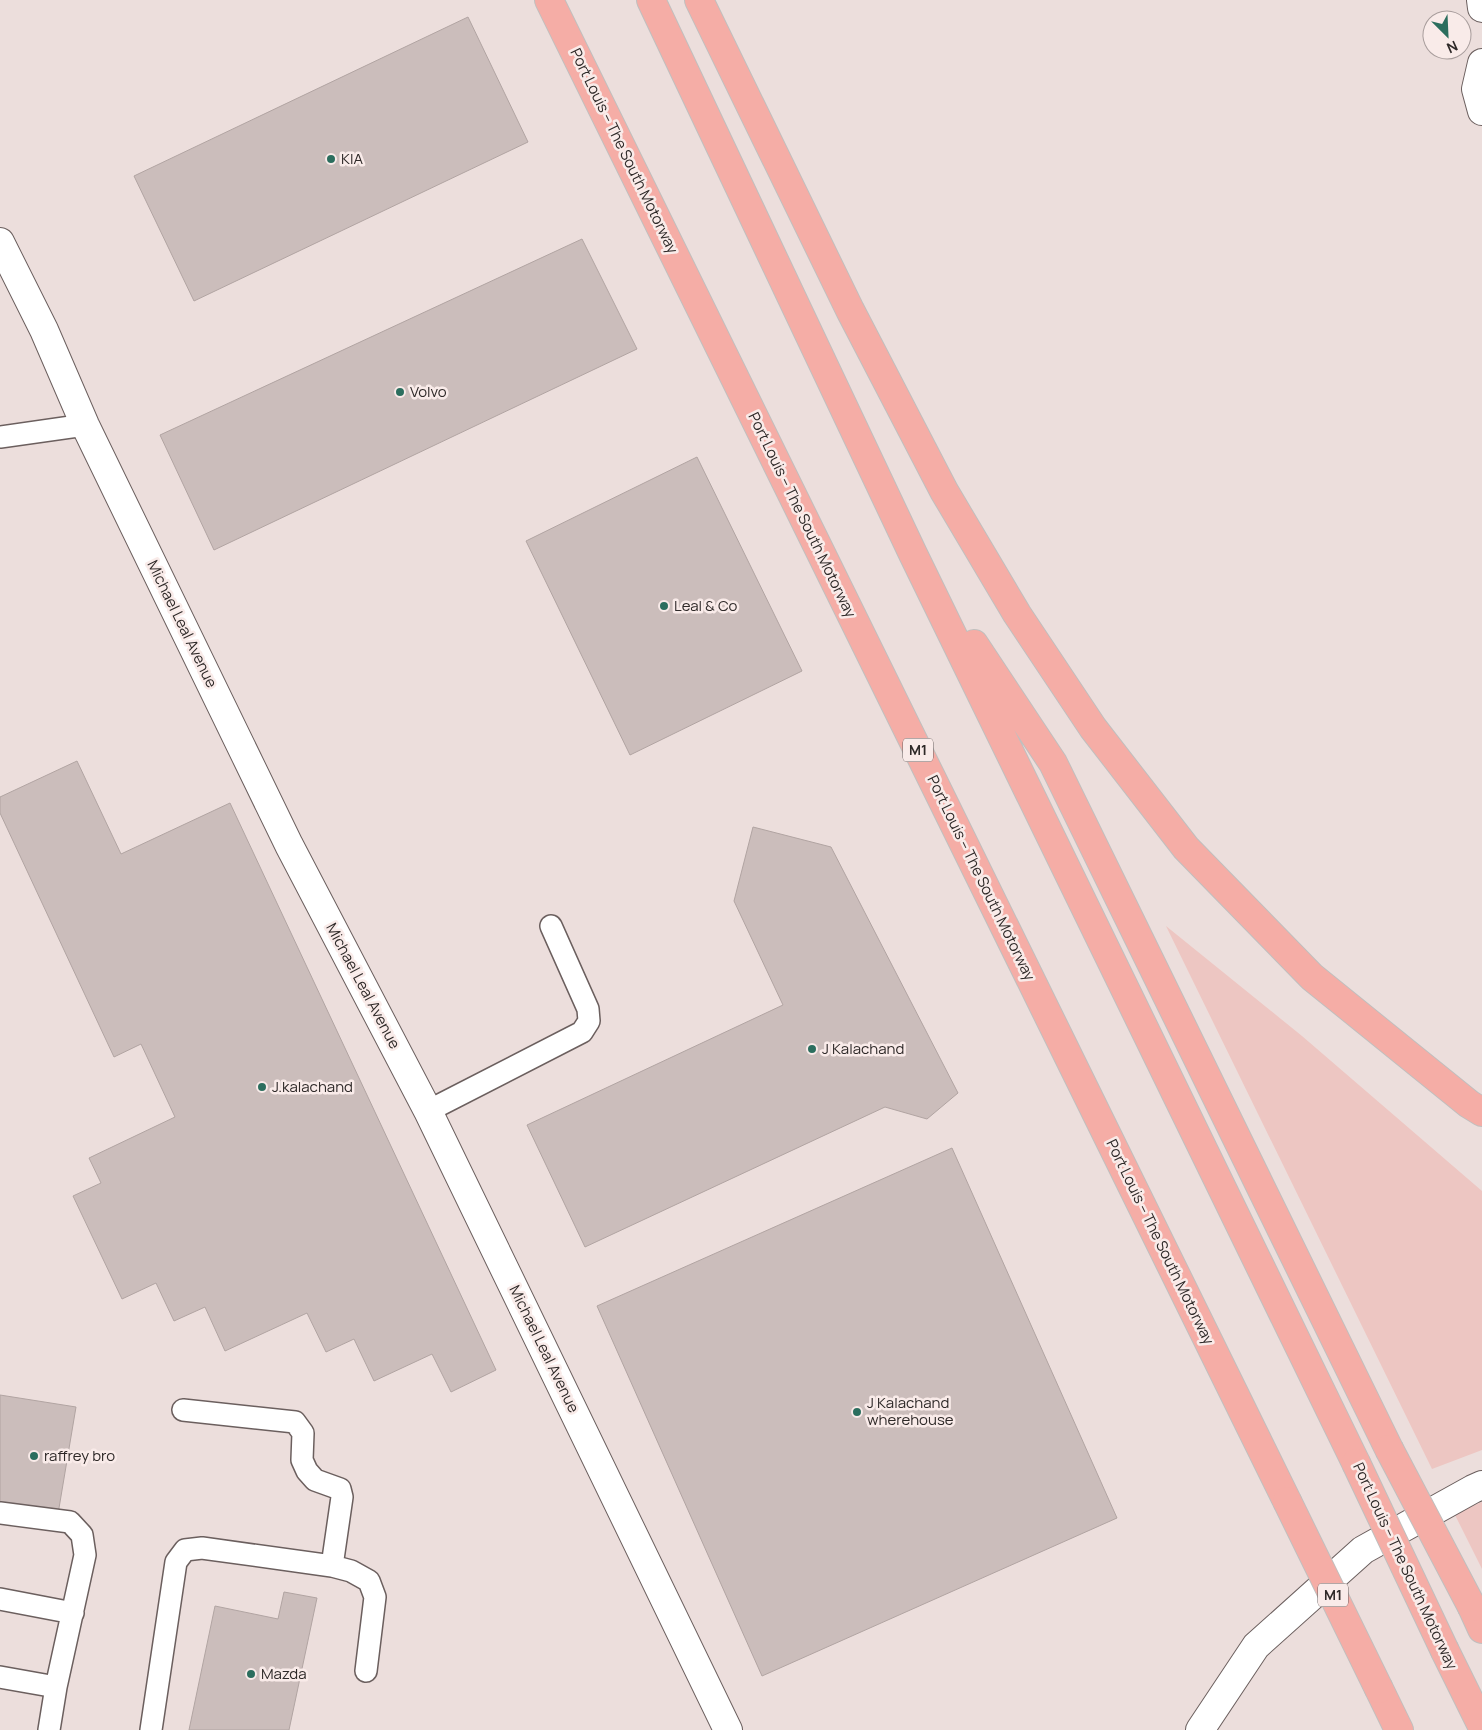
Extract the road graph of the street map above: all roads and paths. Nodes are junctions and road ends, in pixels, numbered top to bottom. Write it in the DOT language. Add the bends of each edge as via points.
graph roads {
  1 [pos="549,0"];
  2 [pos="651,0"];
  3 [pos="699,0"];
  4 [pos="1481,0"];
  5 [pos="1482,8"];
  6 [pos="1482,63"];
  7 [pos="1482,111"];
  8 [pos="0,242"];
  9 [pos="85,425"];
  10 [pos="0,436"];
  11 [pos="913,554"];
  12 [pos="551,926"];
  13 [pos="428,1110"];
  14 [pos="1482,1112"];
  15 [pos="183,1410"];
  16 [pos="1482,1486"];
  17 [pos="0,1513"];
  18 [pos="332,1566"];
  19 [pos="0,1599"];
  20 [pos="74,1613"];
  21 [pos="1477,1618"];
  22 [pos="366,1671"];
  23 [pos="0,1677"];
  24 [pos="56,1687"];
  25 [pos="1382,1696"];
  26 [pos="1482,1726"];
  27 [pos="49,1730"];
  28 [pos="151,1730"];
  29 [pos="728,1730"];
  30 [pos="1200,1730"];
  31 [pos="1393,1730"];
  32 [pos="1399,1730"];
  1 -- 25 [label="highway, Port Louis – The South Motorway / M1, bridge"];
  2 -- 11 [label="highway, Port Louis – The South Motorway"];
  3 -- 14 [label="highway" via="850,310 944,491 1017,614 1093,728 1186,848 1312,977"];
  4 -- 5 [label="street"];
  6 -- 7 [label="street" via="1476,89"];
  8 -- 9 [label="street, Michael Leal Avenue" via="44,330"];
  9 -- 10 [label="lane"];
  9 -- 13 [label="street, Michael Leal Avenue" via="289,845"];
  11 -- 21 [label="highway, bridge" via="1053,763 1389,1449"];
  11 -- 26 [label="highway, Port Louis – The South Motorway, bridge"];
  12 -- 13 [label="lane" via="588,1009 589,1021 582,1032"];
  13 -- 29 [label="street, Michael Leal Avenue"];
  15 -- 18 [label="lane" via="295,1422 303,1433 302,1460 307,1471 315,1480 340,1489 342,1497"];
  16 -- 30 [label="street" via="1363,1550 1256,1646"];
  17 -- 20 [label="lane" via="70,1522 82,1534 85,1556"];
  18 -- 22 [label="lane" via="351,1571 369,1581 375,1597"];
  18 -- 28 [label="lane" via="202,1548 185,1550 176,1562"];
  19 -- 20 [label="lane"];
  20 -- 24 [label="lane"];
  23 -- 24 [label="lane"];
  24 -- 27 [label="lane"];
  25 -- 31 [label="highway"];
  25 -- 32 [label="highway, Port Louis – The South Motorway / M1"];
}
